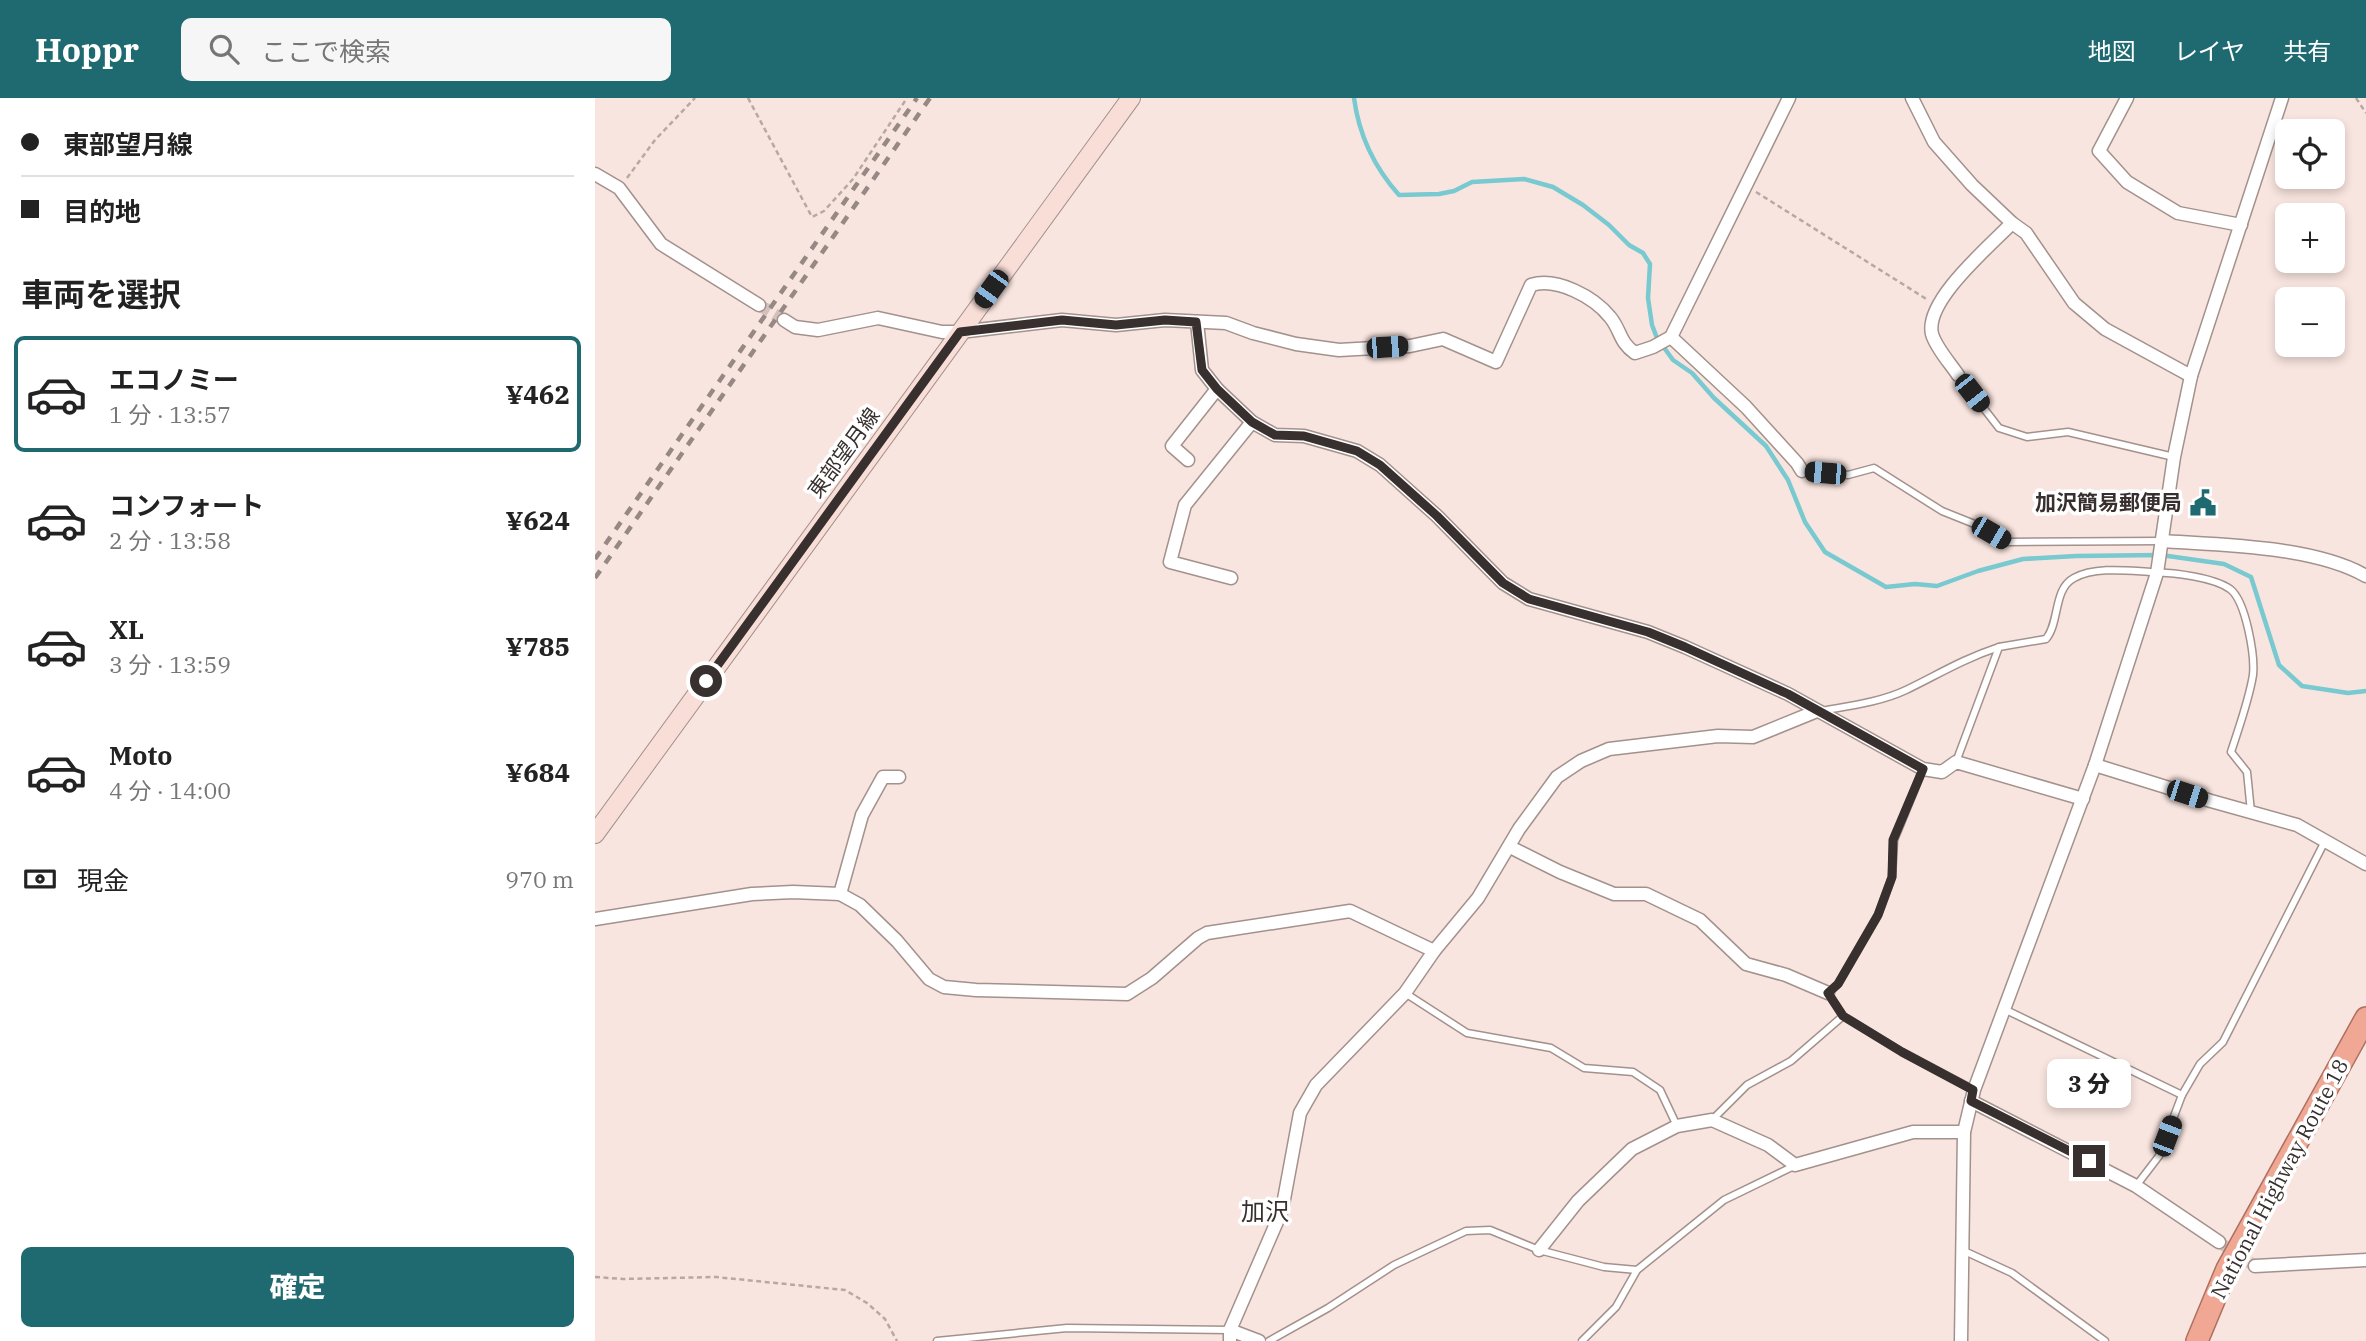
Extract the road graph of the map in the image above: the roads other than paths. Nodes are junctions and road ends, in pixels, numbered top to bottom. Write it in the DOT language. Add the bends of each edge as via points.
graph roads {
  1 [pos="1131,98"];
  2 [pos="1789,98"];
  3 [pos="1912,98"];
  4 [pos="2127,98"];
  5 [pos="2282,98"];
  6 [pos="595,174"];
  7 [pos="2012,223"];
  8 [pos="2241,225"];
  9 [pos="759,305"];
  10 [pos="784,320"];
  11 [pos="1196,322"];
  12 [pos="960,332"];
  13 [pos="1671,337"];
  14 [pos="1958,375"];
  15 [pos="2192,376"];
  16 [pos="1217,389"];
  17 [pos="1252,422"];
  18 [pos="2174,457"];
  19 [pos="1188,460"];
  20 [pos="1802,471"];
  21 [pos="2162,541"];
  22 [pos="2157,572"];
  23 [pos="2366,576"];
  24 [pos="1231,578"];
  25 [pos="1999,647"];
  26 [pos="1817,711"];
  27 [pos="1956,762"];
  28 [pos="2095,765"];
  29 [pos="1923,769"];
  30 [pos="899,777"];
  31 [pos="2083,799"];
  32 [pos="2251,812"];
  33 [pos="595,834"];
  34 [pos="2326,839"];
  35 [pos="1510,847"];
  36 [pos="2366,864"];
  37 [pos="840,894"];
  38 [pos="595,919"];
  39 [pos="1434,951"];
  40 [pos="1405,993"];
  41 [pos="1828,993"];
  42 [pos="2004,1009"];
  43 [pos="1843,1016"];
  44 [pos="2366,1018"];
  45 [pos="1972,1095"];
  46 [pos="2182,1095"];
  47 [pos="1712,1120"];
  48 [pos="1677,1126"];
  49 [pos="1964,1132"];
  50 [pos="1795,1165"];
  51 [pos="2136,1186"];
  52 [pos="2219,1242"];
  53 [pos="1538,1250"];
  54 [pos="1962,1250"];
  55 [pos="2366,1260"];
  56 [pos="2255,1266"];
  57 [pos="1637,1270"];
  58 [pos="1230,1336"];
  59 [pos="937,1341"];
  60 [pos="1259,1341"];
  61 [pos="1269,1341"];
  62 [pos="1582,1341"];
  63 [pos="1961,1341"];
  64 [pos="2105,1341"];
  65 [pos="2197,1341"];
  1 -- 12 [label="main road, 東部望月線"];
  2 -- 13 [label="street"];
  3 -- 7 [label="street" via="1934,142"];
  4 -- 8 [label="street" via="2099,151 2127,182 2178,213"];
  5 -- 8 [label="street"];
  6 -- 9 [label="street" via="619,188 661,244"];
  7 -- 14 [label="street" via="1963,272 1930,321 1932,336"];
  7 -- 15 [label="street" via="2026,233 2074,303 2141,350"];
  8 -- 15 [label="street"];
  10 -- 12 [label="street" via="795,327 818,330 878,318"];
  11 -- 12 [label="street" via="1116,325 1062,320"];
  11 -- 13 [label="street" via="1226,323 1296,344 1339,351 1443,339 1496,362 1531,285 1538,283 1561,285 1582,294 1611,317 1625,345 1635,353"];
  11 -- 16 [label="street" via="1202,370"];
  12 -- 33 [label="main road, 東部望月線"];
  13 -- 20 [label="street" via="1746,408"];
  14 -- 18 [label="lane" via="1999,428 2027,437 2068,432"];
  15 -- 18 [label="street"];
  16 -- 17 [label="street"];
  16 -- 19 [label="street" via="1172,446"];
  17 -- 24 [label="street" via="1185,505 1170,562"];
  17 -- 26 [label="street" via="1275,435 1304,436 1357,451 1380,465 1503,583 1529,599 1648,632"];
  18 -- 21 [label="street"];
  20 -- 21 [label="lane" via="1848,475 1874,468 1942,511 2006,541"];
  21 -- 22 [label="street"];
  21 -- 23 [label="street" via="2321,557"];
  22 -- 25 [label="lane" via="2095,572 2073,578 2062,590 2052,632 2046,639"];
  22 -- 28 [label="street"];
  22 -- 32 [label="lane" via="2218,582 2234,592 2243,607 2253,673 2231,752 2247,772"];
  25 -- 26 [label="lane" via="1966,658 1903,691"];
  25 -- 27 [label="lane"];
  26 -- 29 [label="street"];
  26 -- 35 [label="street" via="1753,737 1718,736 1609,749 1581,761 1557,777"];
  27 -- 29 [label="street" via="1942,772"];
  27 -- 31 [label="street"];
  28 -- 31 [label="street"];
  28 -- 32 [label="street"];
  29 -- 41 [label="lane" via="1893,840 1892,877 1878,915 1838,984"];
  30 -- 37 [label="street" via="883,777 862,816"];
  31 -- 42 [label="street"];
  32 -- 34 [label="street"];
  34 -- 36 [label="street"];
  34 -- 46 [label="lane" via="2223,1042 2200,1064"];
  35 -- 39 [label="street" via="1478,898"];
  35 -- 41 [label="street" via="1613,894 1646,894 1700,920 1746,964"];
  37 -- 38 [label="street" via="752,894"];
  37 -- 39 [label="street" via="860,905 929,979 944,987 1127,994 1207,933 1350,911"];
  39 -- 40 [label="street"];
  40 -- 48 [label="lane" via="1467,1033 1551,1048 1584,1068 1633,1072 1660,1090"];
  40 -- 58 [label="street" via="1316,1085 1300,1113 1282,1210"];
  41 -- 43 [label="lane"];
  42 -- 45 [label="street"];
  42 -- 46 [label="lane"];
  43 -- 45 [label="lane"];
  43 -- 47 [label="lane" via="1791,1061 1747,1085"];
  44 -- 65 [label="highway, National Highway Route 18" via="2227,1269"];
  45 -- 49 [label="street"];
  45 -- 51 [label="street"];
  46 -- 51 [label="lane" via="2159,1156"];
  47 -- 48 [label="street"];
  47 -- 50 [label="street" via="1768,1145"];
  48 -- 53 [label="street" via="1632,1149 1578,1201"];
  49 -- 50 [label="street" via="1913,1132"];
  49 -- 54 [label="street"];
  50 -- 57 [label="lane" via="1724,1200"];
  51 -- 52 [label="street"];
  53 -- 57 [label="lane" via="1604,1267"];
  53 -- 61 [label="lane" via="1490,1230 1466,1231 1394,1265"];
  54 -- 63 [label="street"];
  54 -- 64 [label="lane" via="2012,1273"];
  55 -- 56 [label="street"];
  57 -- 62 [label="lane" via="1616,1307"];
  58 -- 59 [label="lane" via="1067,1328"];
  58 -- 60 [label="street"];
}
